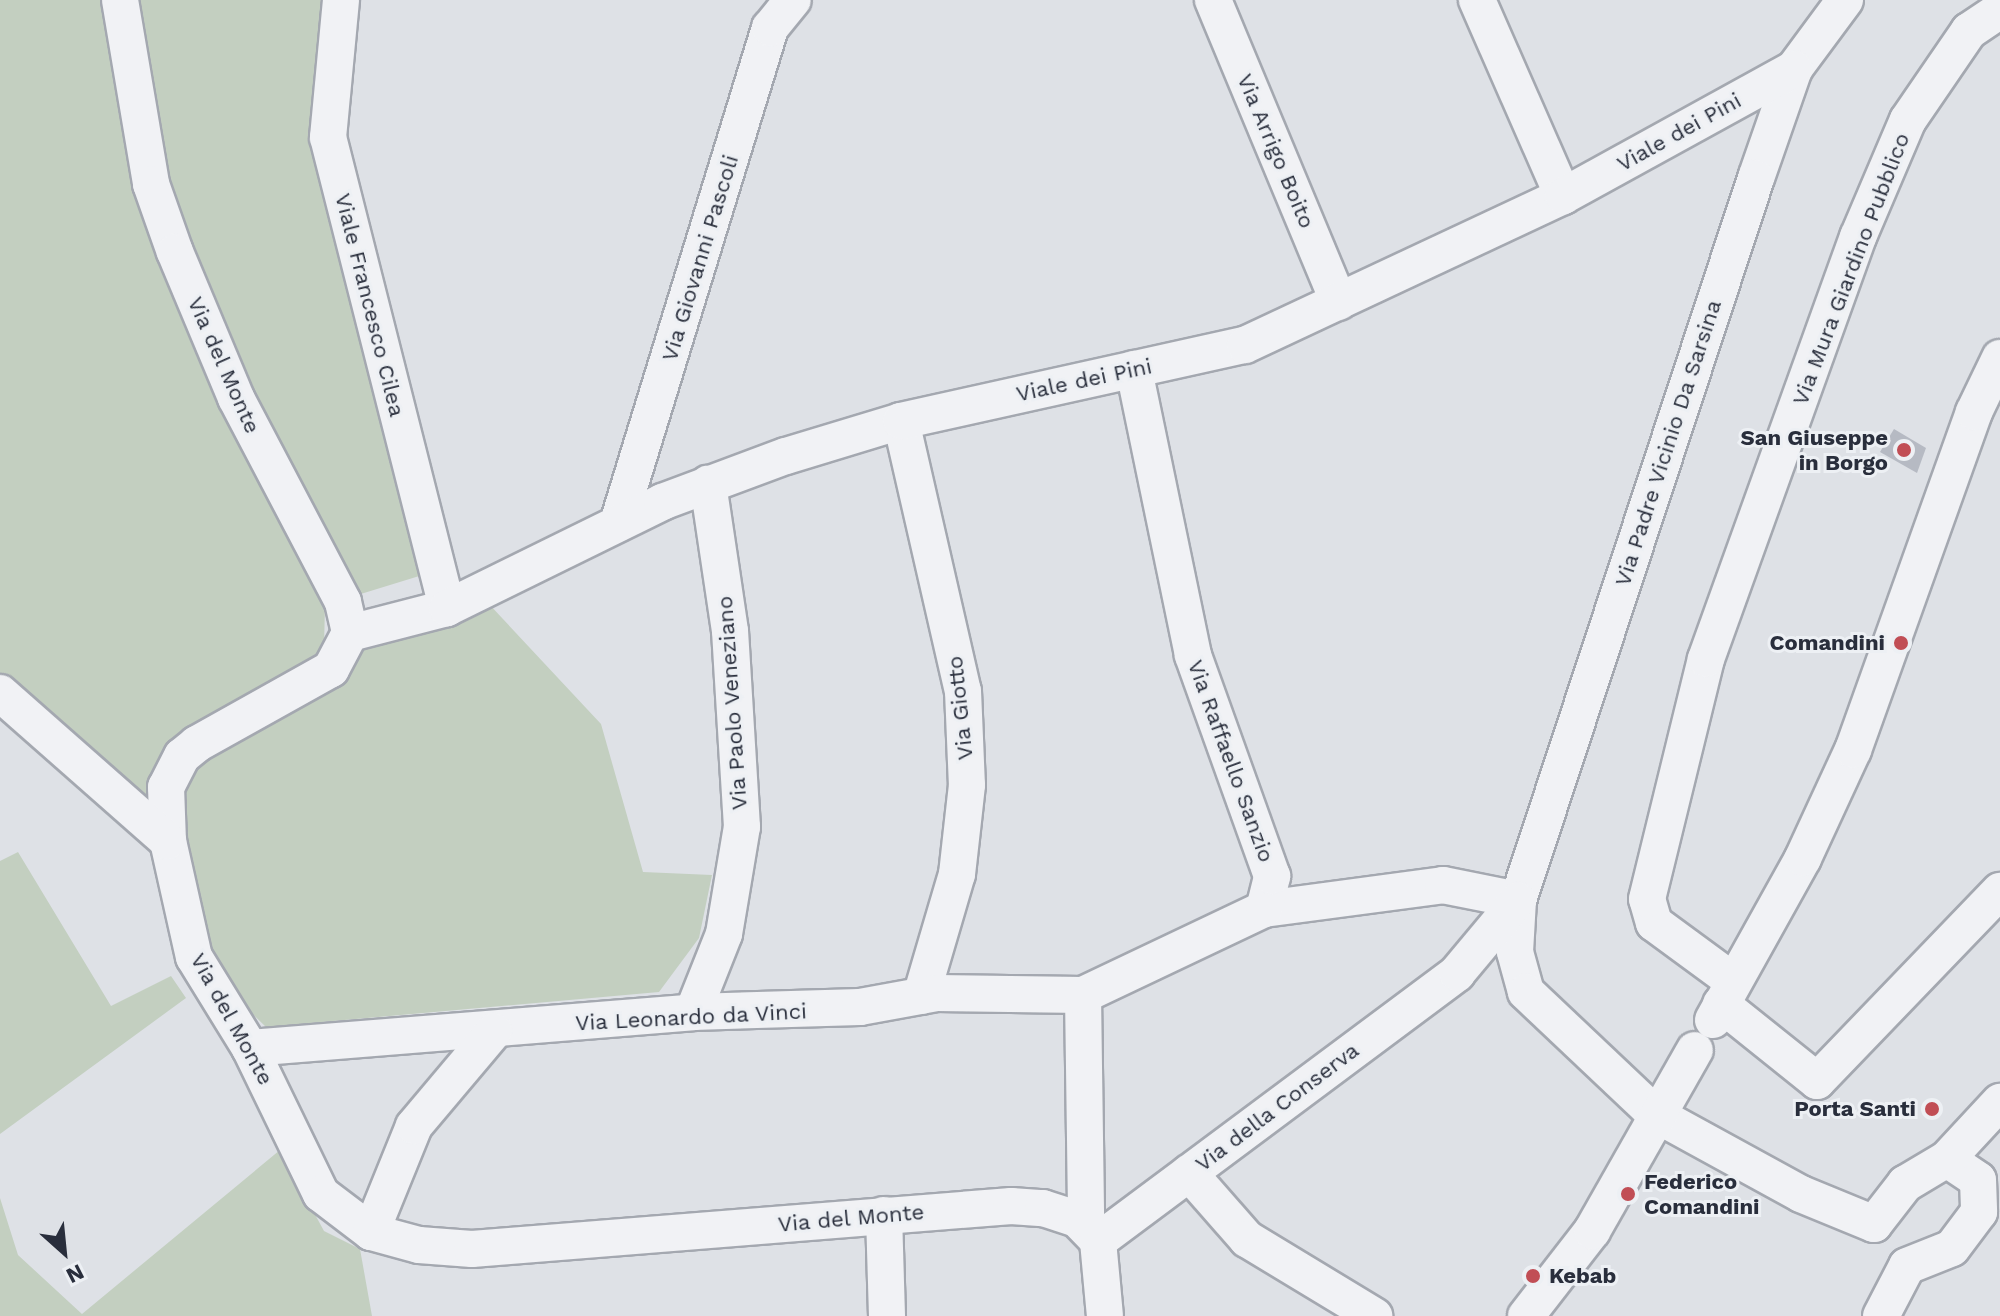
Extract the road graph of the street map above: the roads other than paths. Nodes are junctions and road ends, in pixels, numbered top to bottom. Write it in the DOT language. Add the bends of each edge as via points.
graph roads {
  1 [pos="120,0"];
  2 [pos="341,0"];
  3 [pos="793,0"];
  4 [pos="1213,0"];
  5 [pos="1477,0"];
  6 [pos="1845,0"];
  7 [pos="2000,10"];
  8 [pos="1794,69"];
  9 [pos="1563,196"];
  10 [pos="1339,302"];
  11 [pos="2000,358"];
  12 [pos="1134,369"];
  13 [pos="901,421"];
  14 [pos="708,484"];
  15 [pos="618,523"];
  16 [pos="447,608"];
  17 [pos="350,633"];
  18 [pos="0,693"];
  19 [pos="168,841"];
  20 [pos="2000,891"];
  21 [pos="1518,900"];
  22 [pos="1264,909"];
  23 [pos="1457,973"];
  24 [pos="1526,992"];
  25 [pos="1083,995"];
  26 [pos="921,996"];
  27 [pos="693,1012"];
  28 [pos="1715,1014"];
  29 [pos="494,1031"];
  30 [pos="250,1048"];
  31 [pos="2000,1102"];
  32 [pos="1655,1114"];
  33 [pos="1947,1159"];
  34 [pos="1189,1173"];
  35 [pos="1990,1213"];
  36 [pos="884,1215"];
  37 [pos="1874,1224"];
  38 [pos="371,1232"];
  39 [pos="1092,1233"];
  40 [pos="1907,1266"];
  41 [pos="887,1316"];
  42 [pos="1105,1316"];
  43 [pos="1374,1316"];
  44 [pos="1526,1316"];
  45 [pos="1881,1316"];
  1 -- 17 [label="street, Via del Monte" via="151,184 175,252 236,398 343,602"];
  2 -- 16 [label="street, Viale Francesco Cilea" via="328,137"];
  3 -- 15 [label="street, Via Giovanni Pascoli" via="770,28"];
  4 -- 10 [label="street, Via Arrigo Boito"];
  5 -- 9 [label="street"];
  6 -- 8 [label="street, Via Padre Vicinio Da Sarsina"];
  7 -- 28 [label="street, Via Mura Giardino Pubblico" via="1969,31 1908,120 1858,237 1706,659 1647,899 1654,923"];
  8 -- 9 [label="street, Viale dei Pini"];
  8 -- 21 [label="street, Via Padre Vicinio Da Sarsina"];
  9 -- 10 [label="street, Viale dei Pini"];
  10 -- 12 [label="street, Viale dei Pini" via="1245,345"];
  11 -- 28 [label="street" via="1974,412 1853,750 1803,858"];
  12 -- 13 [label="street, Viale dei Pini"];
  12 -- 22 [label="street, Via Raffaello Sanzio" via="1193,655 1272,876"];
  13 -- 14 [label="street, Viale dei Pini"];
  13 -- 26 [label="street, Via Giotto" via="963,691 967,785 957,874"];
  14 -- 15 [label="street, Viale dei Pini"];
  14 -- 27 [label="street, Via Paolo Veneziano" via="730,631 742,827 724,934"];
  15 -- 16 [label="street, Viale dei Pini"];
  16 -- 17 [label="street, Viale dei Pini"];
  17 -- 19 [label="street, Via del Monte" via="331,669 182,756 166,787"];
  18 -- 19 [label="street"];
  19 -- 30 [label="street, Via del Monte" via="194,957"];
  20 -- 28 [label="street, Via Mura Giardino Pubblico" via="1817,1081"];
  21 -- 22 [label="street" via="1443,885"];
  21 -- 23 [label="street, Via Padre Vicinio Da Sarsina"];
  21 -- 24 [label="street, Via Padre Vicinio Da Sarsina" via="1515,952"];
  22 -- 25 [label="street"];
  23 -- 24 [label="street" via="1486,969"];
  23 -- 34 [label="street, Via della Conserva"];
  24 -- 32 [label="street"];
  25 -- 26 [label="street, Via Leonardo da Vinci"];
  25 -- 39 [label="street"];
  26 -- 27 [label="street, Via Leonardo da Vinci" via="860,1007"];
  27 -- 29 [label="street, Via Leonardo da Vinci"];
  28 -- 32 [label="street"];
  29 -- 30 [label="street, Via Leonardo da Vinci"];
  29 -- 38 [label="street" via="414,1126"];
  30 -- 38 [label="street, Via del Monte" via="321,1194"];
  31 -- 33 [label="street"];
  32 -- 37 [label="street" via="1801,1194"];
  32 -- 44 [label="street" via="1592,1231"];
  33 -- 35 [label="street" via="1978,1180"];
  33 -- 37 [label="street" via="1905,1184"];
  34 -- 39 [label="street, Via della Conserva"];
  34 -- 43 [label="street" via="1247,1239"];
  35 -- 40 [label="street" via="1952,1248"];
  36 -- 38 [label="street, Via del Monte" via="472,1249 419,1245"];
  36 -- 39 [label="street, Via del Monte" via="1011,1206 1067,1214"];
  36 -- 41 [label="street"];
  37 -- 40 [label="street" via="1886,1254"];
  39 -- 42 [label="street"];
  40 -- 45 [label="street" via="1902,1286"];
}
